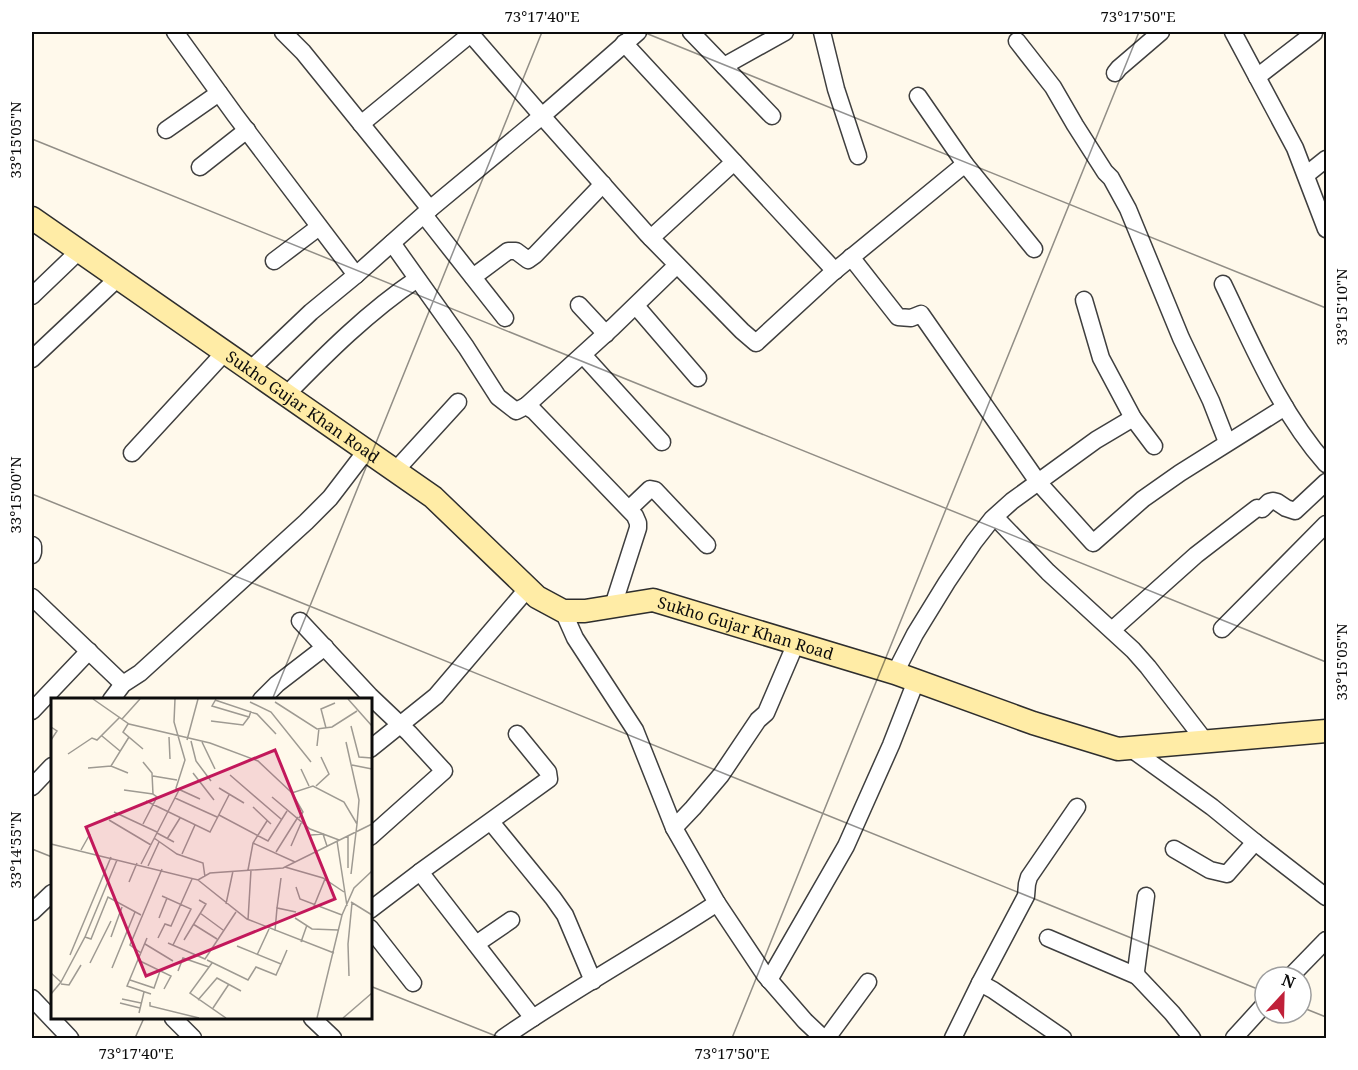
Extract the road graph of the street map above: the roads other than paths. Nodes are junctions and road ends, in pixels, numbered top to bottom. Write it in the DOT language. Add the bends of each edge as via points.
graph roads {
  1 [pos="175,32"];
  2 [pos="283,32"];
  3 [pos="471,32"];
  4 [pos="638,32"];
  5 [pos="691,32"];
  6 [pos="785,32"];
  7 [pos="822,32"];
  8 [pos="1161,32"];
  9 [pos="1233,32"];
  10 [pos="1314,33"];
  11 [pos="1017,41"];
  12 [pos="624,43"];
  13 [pos="724,66"];
  14 [pos="1115,73"];
  15 [pos="1257,77"];
  16 [pos="219,93"];
  17 [pos="918,96"];
  18 [pos="542,116"];
  19 [pos="772,116"];
  20 [pos="360,124"];
  21 [pos="166,130"];
  22 [pos="246,130"];
  23 [pos="858,156"];
  24 [pos="1326,159"];
  25 [pos="734,162"];
  26 [pos="965,164"];
  27 [pos="200,167"];
  28 [pos="1306,175"];
  29 [pos="603,184"];
  30 [pos="427,212"];
  31 [pos="32,218"];
  32 [pos="320,227"];
  33 [pos="1326,229"];
  34 [pos="651,238"];
  35 [pos="392,243"];
  36 [pos="1034,249"];
  37 [pos="79,251"];
  38 [pos="852,257"];
  39 [pos="274,261"];
  40 [pos="677,265"];
  41 [pos="835,271"];
  42 [pos="356,275"];
  43 [pos="473,277"];
  44 [pos="118,278"];
  45 [pos="417,279"];
  46 [pos="1222,284"];
  47 [pos="32,296"];
  48 [pos="1084,300"];
  49 [pos="579,304"];
  50 [pos="636,306"];
  51 [pos="505,318"];
  52 [pos="606,334"];
  53 [pos="225,352"];
  54 [pos="583,355"];
  55 [pos="32,359"];
  56 [pos="250,370"];
  57 [pos="698,378"];
  58 [pos="286,395"];
  59 [pos="458,402"];
  60 [pos="526,406"];
  61 [pos="1284,406"];
  62 [pos="1133,418"];
  63 [pos="662,442"];
  64 [pos="1227,442"];
  65 [pos="1154,446"];
  66 [pos="366,451"];
  67 [pos="132,453"];
  68 [pos="1326,464"];
  69 [pos="395,471"];
  70 [pos="1038,482"];
  71 [pos="1326,482"];
  72 [pos="629,509"];
  73 [pos="995,517"];
  74 [pos="1326,524"];
  75 [pos="32,545"];
  76 [pos="707,545"];
  77 [pos="32,555"];
  78 [pos="528,588"];
  79 [pos="32,597"];
  80 [pos="613,606"];
  81 [pos="563,611"];
  82 [pos="300,621"];
  83 [pos="1222,629"];
  84 [pos="1112,630"];
  85 [pos="796,643"];
  86 [pos="325,647"];
  87 [pos="89,651"];
  88 [pos="895,674"];
  89 [pos="916,681"];
  90 [pos="123,684"];
  91 [pos="112,698"];
  92 [pos="262,698"];
  93 [pos="32,711"];
  94 [pos="400,724"];
  95 [pos="1326,730"];
  96 [pos="517,734"];
  97 [pos="1205,741"];
  98 [pos="372,747"];
  99 [pos="1130,748"];
  100 [pos="51,767"];
  101 [pos="32,787"];
  102 [pos="1077,807"];
  103 [pos="491,822"];
  104 [pos="674,828"];
  105 [pos="372,835"];
  106 [pos="1255,842"];
  107 [pos="1174,849"];
  108 [pos="420,872"];
  109 [pos="51,894"];
  110 [pos="1146,896"];
  111 [pos="1326,897"];
  112 [pos="717,903"];
  113 [pos="372,908"];
  114 [pos="32,912"];
  115 [pos="511,920"];
  116 [pos="372,931"];
  117 [pos="1048,938"];
  118 [pos="1326,940"];
  119 [pos="476,944"];
  120 [pos="1302,965"];
  121 [pos="1137,976"];
  122 [pos="769,980"];
  123 [pos="593,981"];
  124 [pos="868,982"];
  125 [pos="413,983"];
  126 [pos="980,983"];
  127 [pos="32,998"];
  128 [pos="1253,1017"];
  129 [pos="51,1018"];
  130 [pos="533,1018"];
  131 [pos="52,1019"];
  132 [pos="175,1019"];
  133 [pos="314,1019"];
  134 [pos="70,1038"];
  135 [pos="193,1038"];
  136 [pos="333,1038"];
  137 [pos="503,1038"];
  138 [pos="825,1038"];
  139 [pos="953,1038"];
  140 [pos="1063,1038"];
  141 [pos="1192,1038"];
  142 [pos="1234,1038"];
  1 -- 16 [label="street"];
  2 -- 20 [label="street"];
  3 -- 18 [label="street"];
  3 -- 20 [label="street"];
  4 -- 12 [label="street"];
  5 -- 13 [label="street"];
  6 -- 13 [label="street"];
  7 -- 23 [label="street"];
  8 -- 14 [label="street"];
  9 -- 15 [label="street"];
  10 -- 15 [label="street"];
  11 -- 64 [label="street" via="1053,87 1122,199"];
  12 -- 18 [label="street"];
  12 -- 25 [label="street"];
  13 -- 19 [label="street"];
  15 -- 28 [label="street"];
  16 -- 21 [label="street"];
  16 -- 22 [label="street"];
  17 -- 26 [label="street"];
  18 -- 29 [label="street"];
  18 -- 30 [label="street"];
  20 -- 30 [label="street"];
  22 -- 27 [label="street"];
  22 -- 32 [label="street"];
  24 -- 28 [label="street"];
  25 -- 34 [label="street"];
  25 -- 41 [label="street"];
  26 -- 36 [label="street"];
  26 -- 38 [label="street"];
  28 -- 33 [label="street"];
  29 -- 34 [label="street"];
  29 -- 43 [label="street" via="535,255 528,260 516,251 508,251"];
  30 -- 35 [label="street"];
  30 -- 43 [label="street"];
  31 -- 37 [label="main road, Sukho Gujar Khan Road"];
  32 -- 39 [label="street"];
  32 -- 42 [label="street"];
  34 -- 40 [label="street"];
  35 -- 42 [label="street"];
  35 -- 45 [label="street"];
  37 -- 44 [label="main road, Sukho Gujar Khan Road"];
  37 -- 47 [label="street"];
  38 -- 41 [label="street"];
  38 -- 70 [label="street" via="898,317 921,314"];
  40 -- 41 [label="street" via="756,343"];
  40 -- 50 [label="street"];
  42 -- 56 [label="street"];
  43 -- 51 [label="street"];
  44 -- 53 [label="main road, Sukho Gujar Khan Road"];
  44 -- 55 [label="street"];
  45 -- 58 [label="street" via="366,317"];
  45 -- 60 [label="street" via="498,397 516,411"];
  46 -- 61 [label="street"];
  48 -- 62 [label="street" via="1101,358"];
  49 -- 52 [label="street"];
  50 -- 52 [label="street"];
  50 -- 57 [label="street"];
  52 -- 54 [label="street"];
  53 -- 56 [label="main road, Sukho Gujar Khan Road"];
  53 -- 67 [label="street"];
  54 -- 60 [label="street"];
  54 -- 63 [label="street"];
  56 -- 58 [label="main road, Sukho Gujar Khan Road"];
  58 -- 66 [label="main road, Sukho Gujar Khan Road"];
  59 -- 69 [label="street"];
  60 -- 72 [label="street"];
  61 -- 64 [label="street"];
  61 -- 68 [label="street"];
  62 -- 65 [label="street"];
  62 -- 70 [label="street"];
  64 -- 70 [label="street" via="1143,499 1093,543"];
  66 -- 69 [label="main road, Sukho Gujar Khan Road"];
  66 -- 90 [label="street" via="330,498 293,534"];
  69 -- 78 [label="main road, Sukho Gujar Khan Road" via="433,497"];
  70 -- 73 [label="street"];
  71 -- 84 [label="street" via="1295,511 1273,501 1257,508 1196,555"];
  72 -- 76 [label="street" via="650,489 655,490"];
  72 -- 80 [label="street" via="638,528"];
  73 -- 84 [label="street"];
  73 -- 88 [label="street" via="946,582"];
  74 -- 83 [label="street"];
  75 -- 77 [label="street"];
  78 -- 81 [label="main road, Sukho Gujar Khan Road"];
  78 -- 94 [label="street" via="436,696"];
  79 -- 87 [label="street"];
  80 -- 81 [label="main road, Sukho Gujar Khan Road"];
  80 -- 85 [label="main road, Sukho Gujar Khan Road" via="653,600"];
  81 -- 104 [label="street" via="575,638 635,730"];
  82 -- 86 [label="street"];
  84 -- 97 [label="street" via="1148,667"];
  85 -- 88 [label="main road, Sukho Gujar Khan Road"];
  85 -- 104 [label="street" via="766,713 721,775"];
  86 -- 92 [label="street"];
  86 -- 94 [label="street"];
  87 -- 90 [label="street"];
  87 -- 93 [label="street"];
  88 -- 89 [label="main road, Sukho Gujar Khan Road"];
  89 -- 99 [label="main road, Sukho Gujar Khan Road" via="1033,723 1118,749"];
  89 -- 122 [label="street" via="846,846"];
  90 -- 91 [label="street"];
  94 -- 98 [label="street"];
  94 -- 105 [label="street" via="444,771"];
  95 -- 97 [label="main road, Sukho Gujar Khan Road"];
  96 -- 103 [label="street" via="548,772 549,780"];
  97 -- 99 [label="main road, Sukho Gujar Khan Road"];
  99 -- 106 [label="street"];
  100 -- 101 [label="street"];
  102 -- 126 [label="street" via="1029,877 1026,896"];
  103 -- 108 [label="street"];
  103 -- 123 [label="street" via="565,915"];
  104 -- 112 [label="street"];
  106 -- 107 [label="street" via="1227,874 1210,870"];
  106 -- 111 [label="street"];
  108 -- 113 [label="street"];
  108 -- 119 [label="street"];
  109 -- 114 [label="street"];
  110 -- 121 [label="street"];
  112 -- 122 [label="street"];
  112 -- 123 [label="street"];
  115 -- 119 [label="street"];
  116 -- 125 [label="street"];
  117 -- 121 [label="street"];
  118 -- 120 [label="street"];
  119 -- 130 [label="street"];
  121 -- 141 [label="street"];
  122 -- 138 [label="street"];
  123 -- 130 [label="street"];
  124 -- 138 [label="street"];
  126 -- 139 [label="street"];
  126 -- 140 [label="street"];
  127 -- 129 [label="street"];
  128 -- 142 [label="street"];
  130 -- 137 [label="street"];
  131 -- 134 [label="street"];
  132 -- 135 [label="street"];
  133 -- 136 [label="street"];
}
